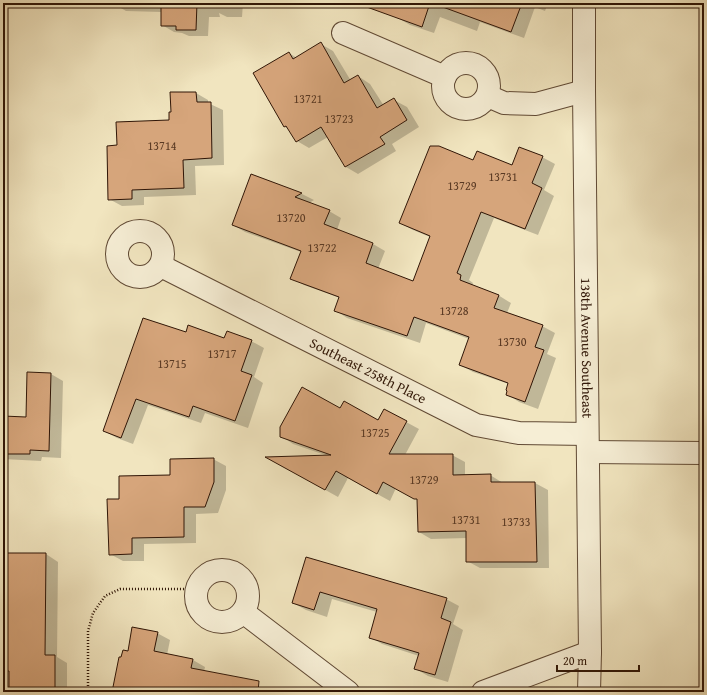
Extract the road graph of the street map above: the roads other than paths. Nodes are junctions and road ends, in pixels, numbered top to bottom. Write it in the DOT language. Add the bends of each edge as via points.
graph roads {
  1 [pos="584,3"];
  2 [pos="343,33"];
  3 [pos="445,77"];
  4 [pos="584,91"];
  5 [pos="488,96"];
  6 [pos="160,266"];
  7 [pos="587,443"];
  8 [pos="704,453"];
  9 [pos="243,612"];
  10 [pos="590,652"];
  11 [pos="348,692"];
  12 [pos="483,692"];
  13 [pos="589,692"];
  1 -- 4 [label="street, 138th Avenue Southeast"];
  2 -- 3 [label="street"];
  3 -- 5 [label="street" via="445,95 457,107 466,110 475,108"];
  3 -- 5 [label="street" via="450,69 458,64 476,65 488,78"];
  4 -- 5 [label="street" via="536,104 504,103"];
  4 -- 7 [label="street, 138th Avenue Southeast"];
  6 -- 7 [label="street, Southeast 258th Place" via="476,425"];
  7 -- 8 [label="street, Southeast 258th Place"];
  7 -- 10 [label="street, 138th Avenue Southeast"];
  9 -- 9 [label="street" via="248,603 248,592 238,575 218,570 201,580 196,589 196,600 206,617 216,622 226,622 236,619"];
  9 -- 11 [label="street"];
  10 -- 12 [label="street"];
  10 -- 13 [label="street, 138th Avenue Southeast"];
}
